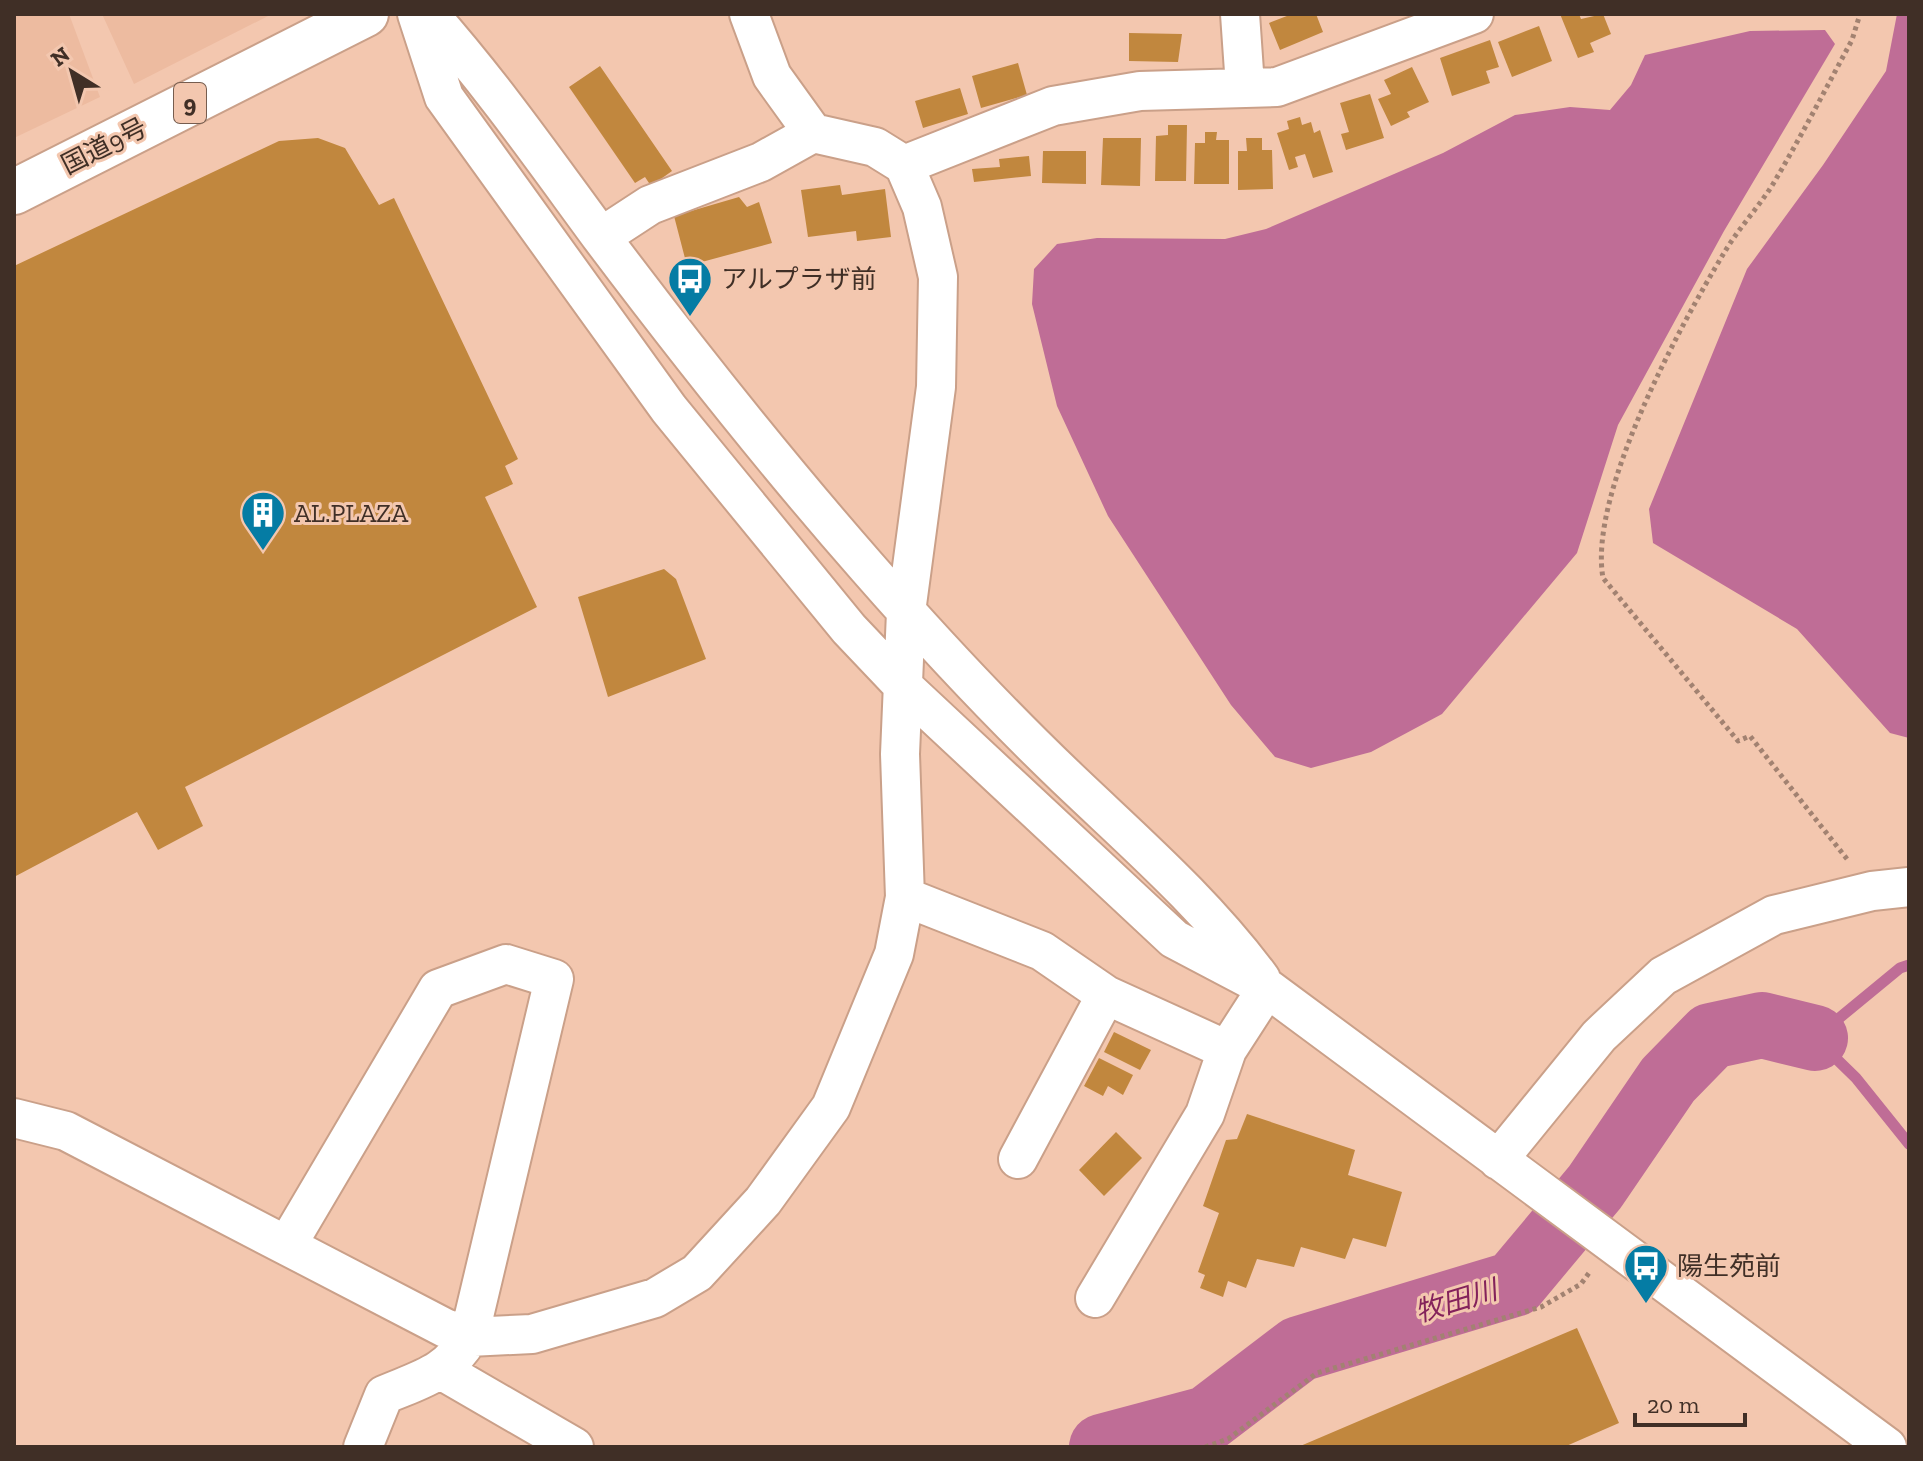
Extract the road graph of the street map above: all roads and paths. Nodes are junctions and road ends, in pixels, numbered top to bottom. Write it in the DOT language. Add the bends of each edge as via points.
graph roads {
  1 [pos="366,14"];
  2 [pos="417,14"];
  3 [pos="429,14"];
  4 [pos="749,14"];
  5 [pos="1240,14"];
  6 [pos="1474,14"];
  7 [pos="1860,14"];
  8 [pos="1245,86"];
  9 [pos="813,133"];
  10 [pos="904,165"];
  11 [pos="14,192"];
  12 [pos="601,237"];
  13 [pos="906,612"];
  14 [pos="905,688"];
  15 [pos="1909,887"];
  16 [pos="1872,891"];
  17 [pos="905,897"];
  18 [pos="1267,988"];
  19 [pos="1106,995"];
  20 [pos="1227,1050"];
  21 [pos="14,1118"];
  22 [pos="1018,1159"];
  23 [pos="1498,1160"];
  24 [pos="1609,1242"];
  25 [pos="287,1245"];
  26 [pos="1095,1298"];
  27 [pos="469,1337"];
  28 [pos="441,1370"];
  29 [pos="363,1447"];
  30 [pos="574,1447"];
  31 [pos="1205,1447"];
  32 [pos="1887,1447"];
  1 -- 11 [label="highway, 国道9号 / 9"];
  2 -- 14 [label="street" via="444,97 669,409 849,629"];
  3 -- 12 [label="street" via="484,76"];
  4 -- 9 [label="street" via="772,76"];
  5 -- 8 [label="street"];
  6 -- 8 [label="street" via="1277,87"];
  7 -- 16 [label="path" via="1852,40 1779,172 1725,252 1640,410 1607,513 1600,557 1603,578 1738,741 1750,736"];
  8 -- 10 [label="street" via="1140,91 1053,106"];
  9 -- 10 [label="street" via="875,147"];
  9 -- 12 [label="street" via="761,162 650,205"];
  10 -- 13 [label="street" via="922,207 938,277 936,387"];
  12 -- 13 [label="street" via="720,391"];
  13 -- 14 [label="street"];
  13 -- 18 [label="street" via="1063,774 1189,892"];
  14 -- 17 [label="street" via="900,754"];
  14 -- 18 [label="street" via="1174,939"];
  15 -- 16 [label="street"];
  16 -- 23 [label="street" via="1774,915 1663,976 1599,1036"];
  17 -- 19 [label="street" via="1042,951"];
  17 -- 27 [label="street" via="894,954 831,1107 763,1201 697,1273 655,1298 532,1334"];
  18 -- 20 [label="street"];
  18 -- 23 [label="street"];
  19 -- 20 [label="street"];
  19 -- 22 [label="street"];
  20 -- 26 [label="street" via="1205,1114"];
  21 -- 25 [label="street" via="66,1131"];
  23 -- 24 [label="street"];
  24 -- 31 [label="path" via="1581,1284 1541,1307 1317,1373 1228,1439"];
  24 -- 32 [label="street"];
  25 -- 27 [label="street"];
  25 -- 27 [label="street" via="438,989 506,964 554,979"];
  27 -- 28 [label="street" via="456,1359"];
  28 -- 29 [label="street" via="384,1395"];
  28 -- 30 [label="street"];
}
